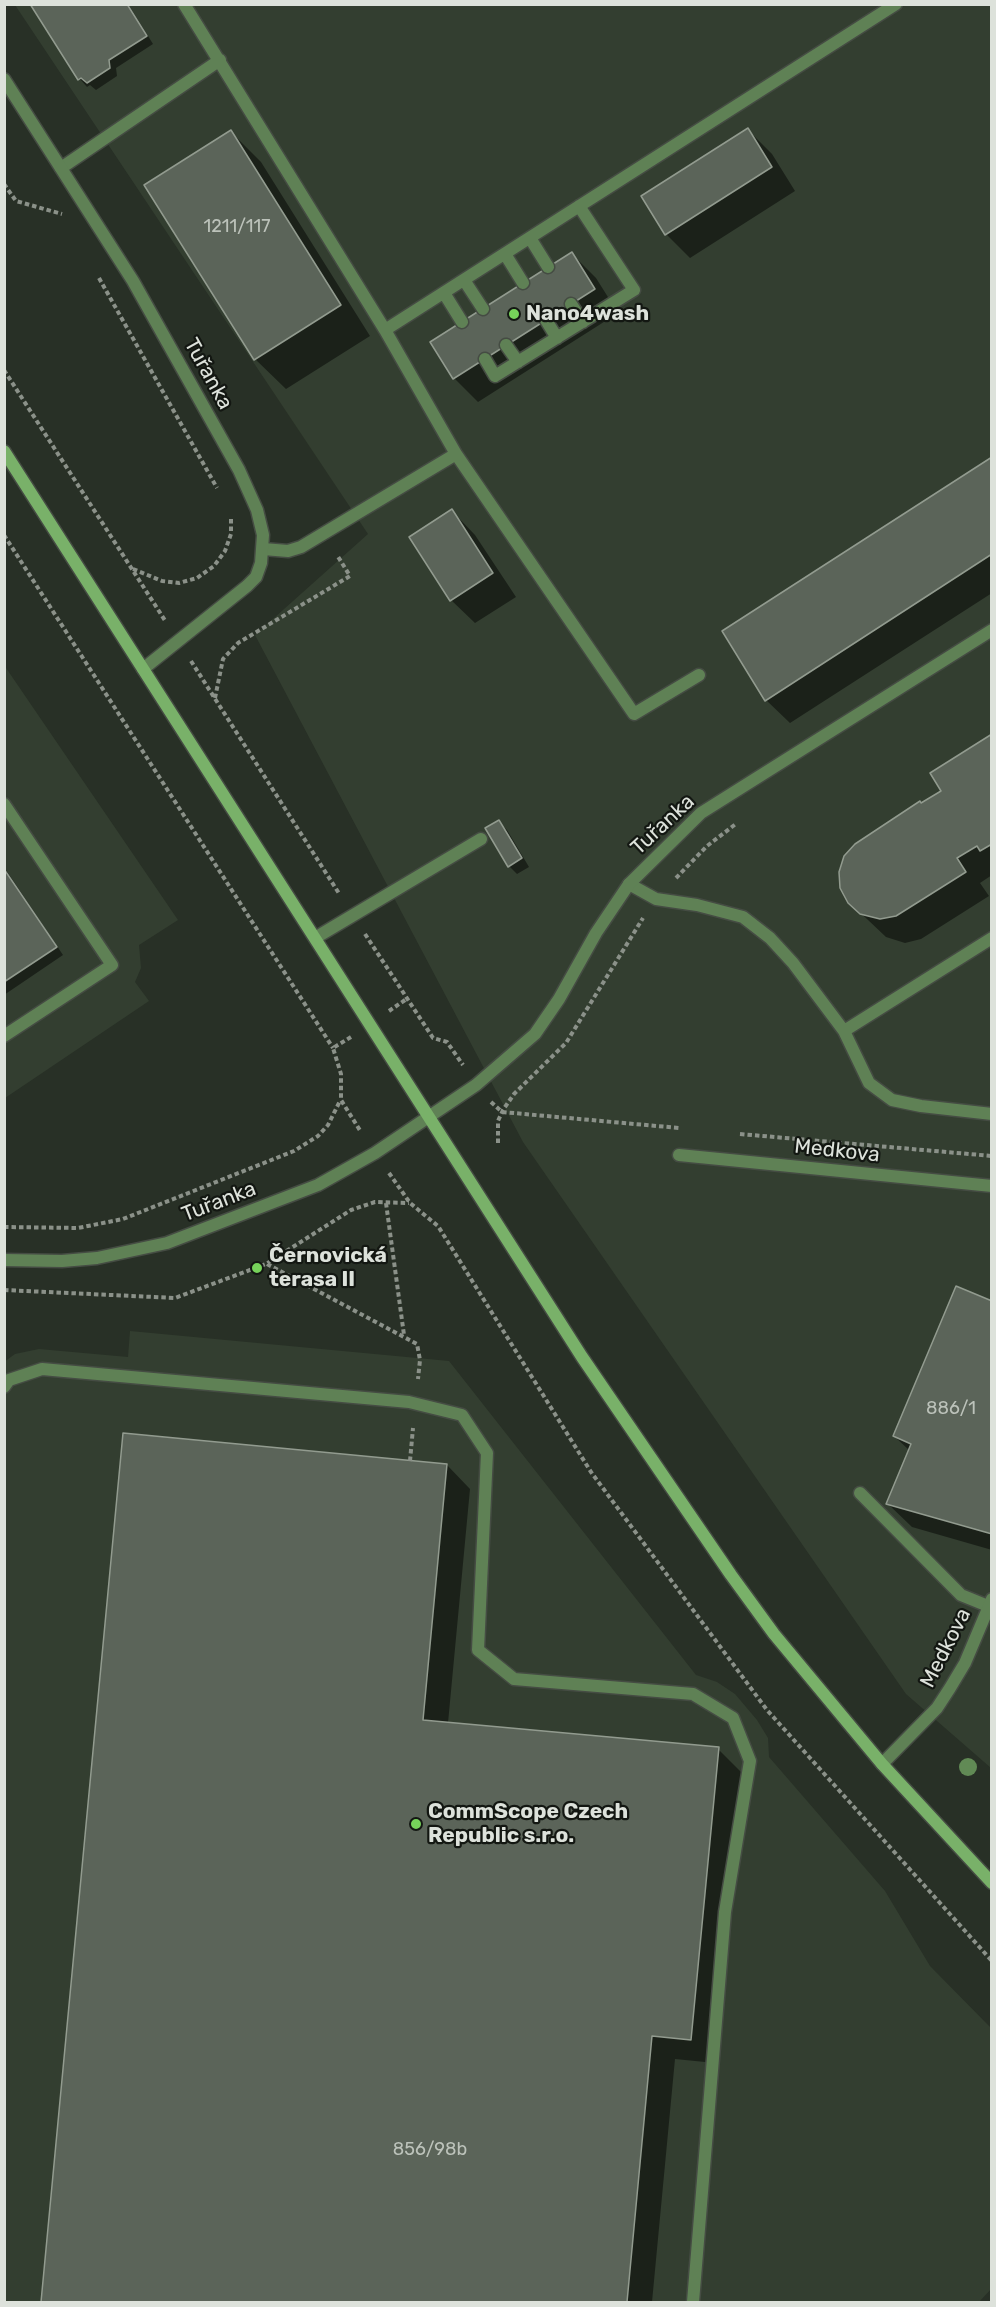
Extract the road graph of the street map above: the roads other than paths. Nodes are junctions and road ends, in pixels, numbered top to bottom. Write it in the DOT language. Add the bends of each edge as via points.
graph roads {
  1 [pos="184,4"];
  2 [pos="896,4"];
  3 [pos="220,60"];
  4 [pos="4,80"];
  5 [pos="61,168"];
  6 [pos="579,206"];
  7 [pos="530,238"];
  8 [pos="505,254"];
  9 [pos="548,267"];
  10 [pos="464,280"];
  11 [pos="523,283"];
  12 [pos="444,293"];
  13 [pos="571,304"];
  14 [pos="483,309"];
  15 [pos="546,320"];
  16 [pos="462,322"];
  17 [pos="583,322"];
  18 [pos="385,330"];
  19 [pos="557,338"];
  20 [pos="506,345"];
  21 [pos="485,359"];
  22 [pos="518,362"];
  23 [pos="4,451"];
  24 [pos="456,454"];
  25 [pos="262,549"];
  26 [pos="992,630"];
  27 [pos="143,669"];
  28 [pos="699,675"];
  29 [pos="4,804"];
  30 [pos="481,839"];
  31 [pos="629,884"];
  32 [pos="315,938"];
  33 [pos="992,938"];
  34 [pos="844,1031"];
  35 [pos="4,1036"];
  36 [pos="992,1114"];
  37 [pos="428,1119"];
  38 [pos="679,1155"];
  39 [pos="992,1186"];
  40 [pos="4,1260"];
  41 [pos="4,1387"];
  42 [pos="860,1493"];
  43 [pos="990,1603"];
  44 [pos="882,1764"];
  45 [pos="992,1883"];
  46 [pos="693,2302"];
  1 -- 3 [label="street"];
  2 -- 6 [label="street"];
  3 -- 5 [label="street"];
  3 -- 18 [label="street"];
  4 -- 5 [label="street, Tuřanka"];
  5 -- 25 [label="street, Tuřanka" via="133,280 239,470 257,510"];
  6 -- 7 [label="street"];
  6 -- 17 [label="street" via="634,290"];
  7 -- 8 [label="street"];
  7 -- 9 [label="street"];
  8 -- 10 [label="street"];
  8 -- 11 [label="street"];
  10 -- 12 [label="street"];
  10 -- 14 [label="street"];
  12 -- 16 [label="street"];
  12 -- 18 [label="street"];
  13 -- 17 [label="street"];
  15 -- 19 [label="street"];
  17 -- 19 [label="street"];
  18 -- 24 [label="street"];
  19 -- 22 [label="street"];
  20 -- 22 [label="street"];
  21 -- 22 [label="street" via="495,376"];
  23 -- 27 [label="street"];
  24 -- 25 [label="street" via="288,552"];
  24 -- 28 [label="street" via="634,714"];
  25 -- 27 [label="street, Tuřanka" via="256,577 248,586"];
  26 -- 31 [label="street, Tuřanka" via="701,813"];
  27 -- 32 [label="street"];
  29 -- 35 [label="street" via="112,965"];
  30 -- 32 [label="street"];
  31 -- 34 [label="street" via="656,899 743,917 793,963"];
  31 -- 37 [label="street, Tuřanka" via="535,1034 476,1085"];
  32 -- 37 [label="street"];
  33 -- 34 [label="street"];
  34 -- 36 [label="street" via="869,1083 892,1100"];
  37 -- 40 [label="street, Tuřanka" via="318,1185 166,1243 97,1258"];
  37 -- 44 [label="street" via="582,1357 731,1575 774,1634"];
  38 -- 39 [label="street, Medkova"];
  41 -- 46 [label="street" via="9,1380 42,1369 409,1402 462,1415 487,1453 478,1650 514,1679 693,1694 733,1718 750,1761 725,1912"];
  42 -- 43 [label="street" via="961,1595"];
  43 -- 44 [label="street, Medkova" via="965,1663 937,1708"];
  44 -- 45 [label="street"];
}
